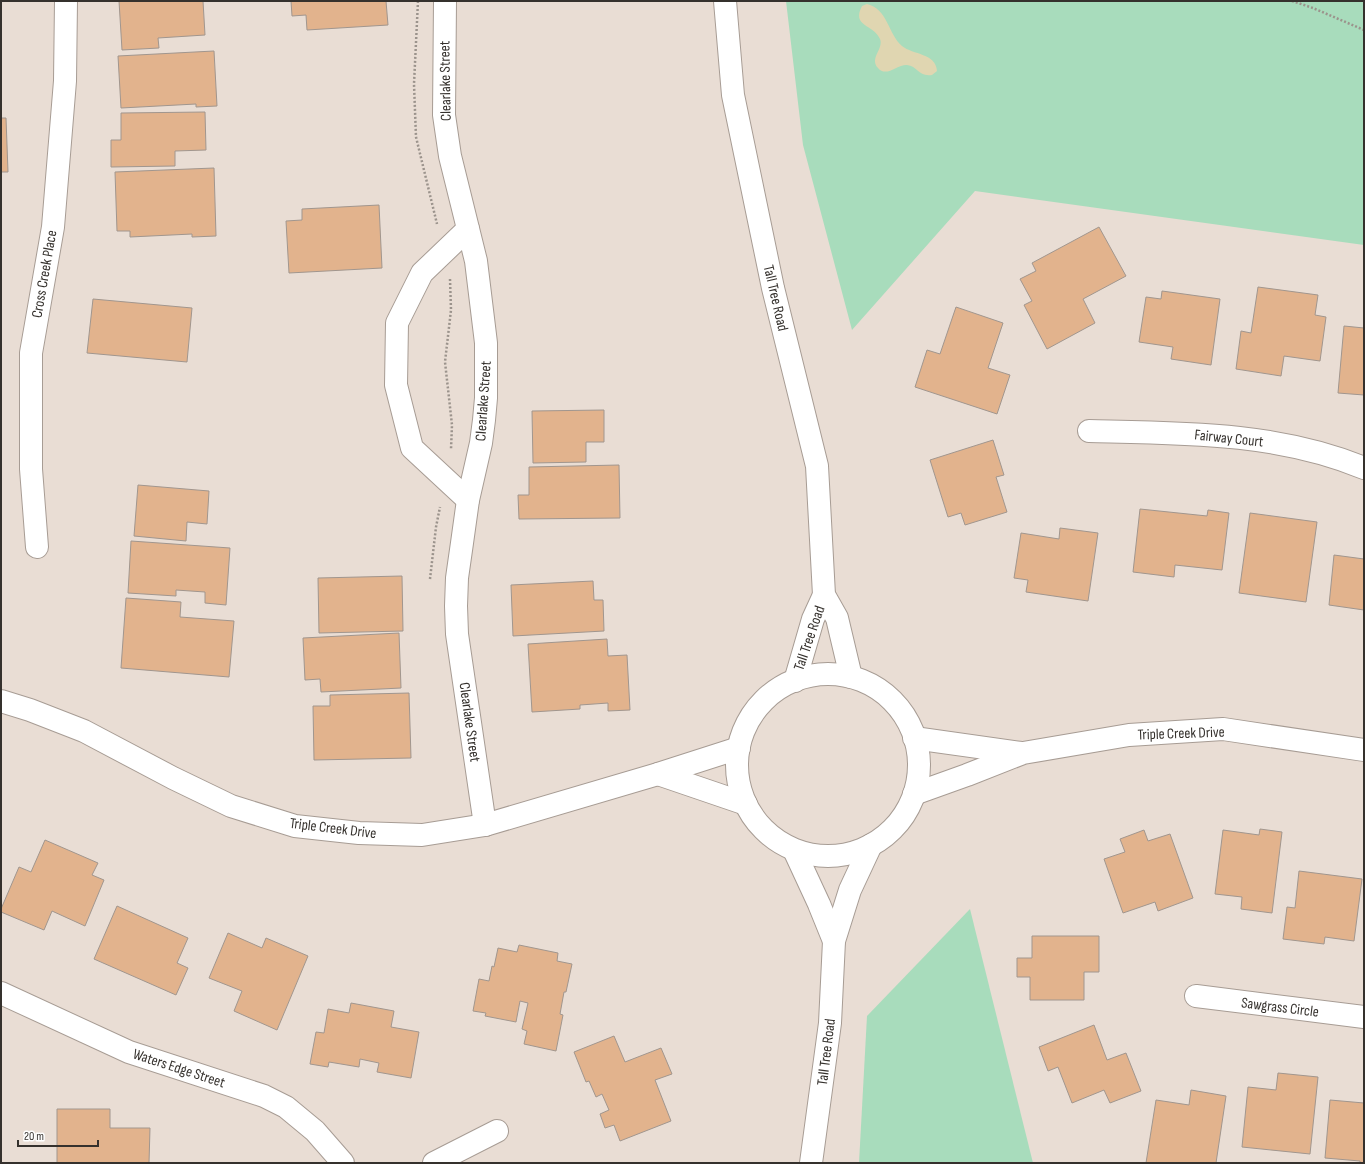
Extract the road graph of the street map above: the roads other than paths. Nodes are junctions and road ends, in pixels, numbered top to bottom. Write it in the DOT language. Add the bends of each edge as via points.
graph roads {
  1 [pos="66,1"];
  2 [pos="445,1"];
  3 [pos="725,1"];
  4 [pos="468,229"];
  5 [pos="1089,431"];
  6 [pos="1364,468"];
  7 [pos="468,500"];
  8 [pos="37,547"];
  9 [pos="824,595"];
  10 [pos="851,677"];
  11 [pos="795,680"];
  12 [pos="1,702"];
  13 [pos="914,738"];
  14 [pos="739,748"];
  15 [pos="1364,750"];
  16 [pos="1023,753"];
  17 [pos="658,774"];
  18 [pos="914,794"];
  19 [pos="746,804"];
  20 [pos="485,825"];
  21 [pos="871,845"];
  22 [pos="794,850"];
  23 [pos="834,941"];
  24 [pos="1196,996"];
  25 [pos="4,1001"];
  26 [pos="1364,1017"];
  27 [pos="497,1131"];
  28 [pos="342,1163"];
  29 [pos="434,1163"];
  30 [pos="811,1163"];
  1 -- 8 [label="street, Cross Creek Place" via="65,81 53,227 31,353 31,469"];
  2 -- 4 [label="street, Clearlake Street" via="444,115 450,156"];
  3 -- 9 [label="street, Tall Tree Road" via="733,94 773,288 818,466"];
  4 -- 7 [label="street, Clearlake Street" via="476,261 486,343 486,398 481,443"];
  4 -- 7 [label="street" via="422,273 397,323 396,385 412,448"];
  5 -- 6 [label="street, Fairway Court" via="1182,433 1260,440 1300,447"];
  7 -- 20 [label="street, Clearlake Street" via="457,578 457,634"];
  9 -- 10 [label="street, Tall Tree Road" via="838,618"];
  9 -- 11 [label="street, Tall Tree Road" via="813,619"];
  10 -- 11 [label="street" via="823,674"];
  10 -- 13 [label="street" via="872,686 890,699 905,717"];
  11 -- 14 [label="street" via="775,691 758,707 746,726"];
  12 -- 20 [label="street, Triple Creek Drive" via="30,710 84,732 230,806 295,826 359,833 422,835"];
  13 -- 16 [label="street, Triple Creek Drive"];
  13 -- 18 [label="street" via="919,760"];
  14 -- 17 [label="street, Triple Creek Drive"];
  14 -- 19 [label="street" via="739,782"];
  15 -- 16 [label="street, Triple Creek Drive" via="1222,729 1129,735"];
  16 -- 18 [label="street, Triple Creek Drive"];
  17 -- 19 [label="street"];
  17 -- 20 [label="street, Triple Creek Drive"];
  18 -- 21 [label="street" via="897,824"];
  19 -- 22 [label="street" via="765,832"];
  21 -- 22 [label="street" via="850,854 827,856"];
  21 -- 23 [label="street, Tall Tree Road" via="850,890"];
  22 -- 23 [label="street, Tall Tree Road" via="820,904"];
  23 -- 30 [label="street, Tall Tree Road" via="830,1023"];
  24 -- 26 [label="street, Sawgrass Circle"];
  25 -- 28 [label="street, Waters Edge Street" via="129,1052 264,1096 286,1107 315,1131"];
  27 -- 29 [label="street"];
}
